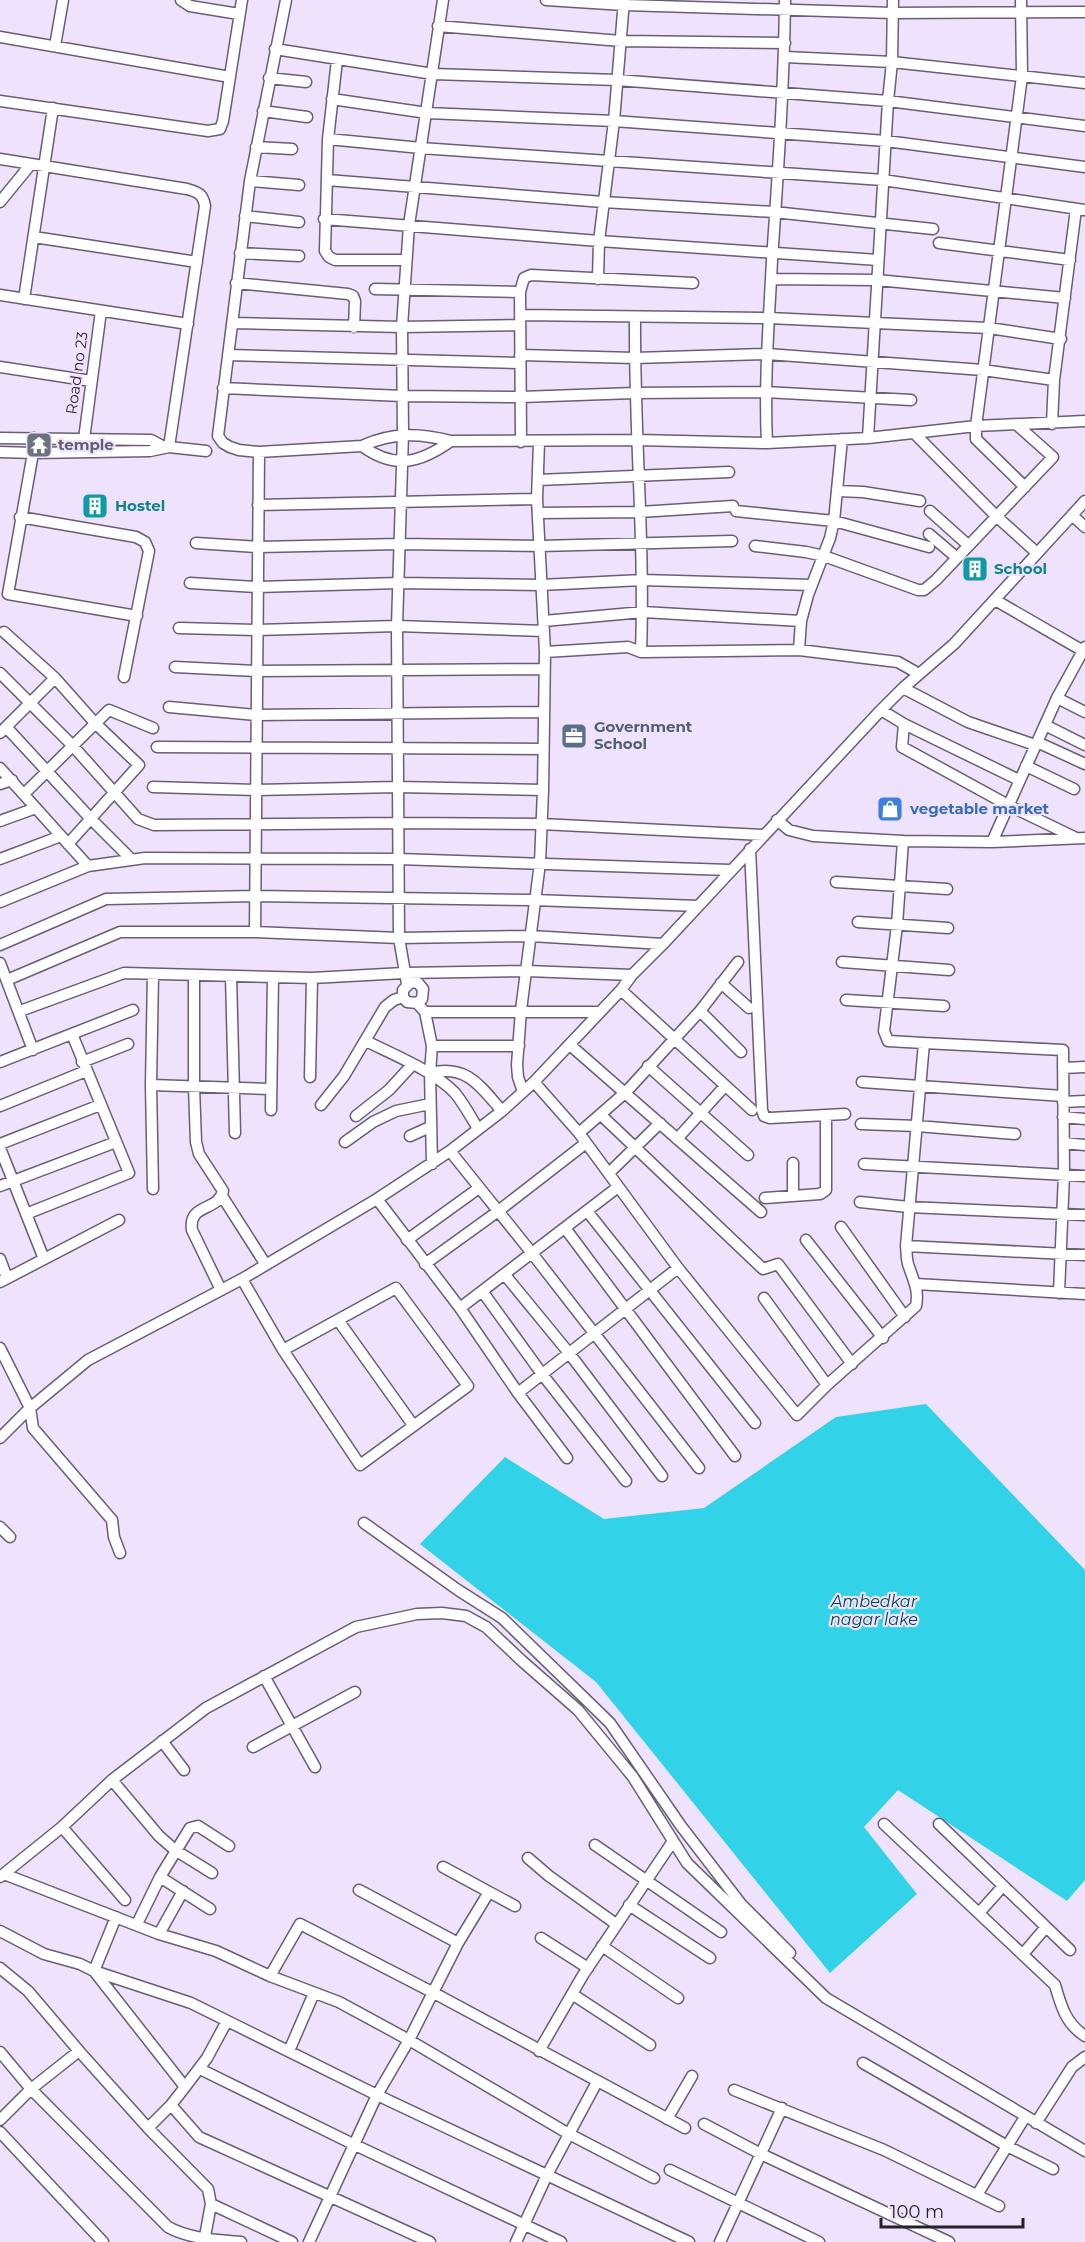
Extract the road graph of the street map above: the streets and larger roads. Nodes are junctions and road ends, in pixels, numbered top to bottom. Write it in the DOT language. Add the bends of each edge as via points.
graph roads {
  1 [pos="63,0"];
  2 [pos="181,0"];
  3 [pos="242,0"];
  4 [pos="286,0"];
  5 [pos="443,0"];
  6 [pos="546,0"];
  7 [pos="893,0"];
  8 [pos="1021,0"];
  9 [pos="624,2"];
  10 [pos="785,4"];
  11 [pos="1021,12"];
  12 [pos="1085,12"];
  13 [pos="893,13"];
  14 [pos="239,14"];
  15 [pos="438,26"];
  16 [pos="0,37"];
  17 [pos="621,41"];
  18 [pos="785,43"];
  19 [pos="55,46"];
  20 [pos="275,49"];
  21 [pos="785,57"];
  22 [pos="337,60"];
  23 [pos="892,62"];
  24 [pos="433,74"];
  25 [pos="1022,76"];
  26 [pos="230,77"];
  27 [pos="269,78"];
  28 [pos="617,80"];
  29 [pos="306,82"];
  30 [pos="1085,83"];
  31 [pos="783,94"];
  32 [pos="332,99"];
  33 [pos="0,101"];
  34 [pos="888,101"];
  35 [pos="53,108"];
  36 [pos="263,111"];
  37 [pos="427,113"];
  38 [pos="1017,116"];
  39 [pos="307,117"];
  40 [pos="614,121"];
  41 [pos="1085,126"];
  42 [pos="780,133"];
  43 [pos="328,139"];
  44 [pos="886,141"];
  45 [pos="256,147"];
  46 [pos="421,148"];
  47 [pos="292,149"];
  48 [pos="1011,158"];
  49 [pos="0,159"];
  50 [pos="608,162"];
  51 [pos="31,164"];
  52 [pos="44,166"];
  53 [pos="1085,167"];
  54 [pos="778,173"];
  55 [pos="327,180"];
  56 [pos="883,180"];
  57 [pos="250,181"];
  58 [pos="299,184"];
  59 [pos="416,186"];
  60 [pos="1006,198"];
  61 [pos="0,202"];
  62 [pos="603,202"];
  63 [pos="1080,210"];
  64 [pos="774,212"];
  65 [pos="245,216"];
  66 [pos="324,219"];
  67 [pos="299,222"];
  68 [pos="880,223"];
  69 [pos="409,225"];
  70 [pos="933,229"];
  71 [pos="34,237"];
  72 [pos="599,241"];
  73 [pos="939,243"];
  74 [pos="999,252"];
  75 [pos="240,254"];
  76 [pos="773,254"];
  77 [pos="299,256"];
  78 [pos="406,260"];
  79 [pos="1070,260"];
  80 [pos="878,261"];
  81 [pos="197,262"];
  82 [pos="598,279"];
  83 [pos="771,279"];
  84 [pos="877,280"];
  85 [pos="236,283"];
  86 [pos="693,283"];
  87 [pos="375,289"];
  88 [pos="404,290"];
  89 [pos="994,291"];
  90 [pos="520,292"];
  91 [pos="0,295"];
  92 [pos="1065,298"];
  93 [pos="24,299"];
  94 [pos="101,311"];
  95 [pos="635,318"];
  96 [pos="769,318"];
  97 [pos="520,320"];
  98 [pos="232,323"];
  99 [pos="875,323"];
  100 [pos="188,324"];
  101 [pos="354,327"];
  102 [pos="402,327"];
  103 [pos="989,328"];
  104 [pos="1061,339"];
  105 [pos="767,354"];
  106 [pos="228,355"];
  107 [pos="635,358"];
  108 [pos="520,359"];
  109 [pos="402,360"];
  110 [pos="872,361"];
  111 [pos="0,367"];
  112 [pos="983,370"];
  113 [pos="1054,380"];
  114 [pos="91,381"];
  115 [pos="224,388"];
  116 [pos="765,392"];
  117 [pos="634,393"];
  118 [pos="402,396"];
  119 [pos="520,397"];
  120 [pos="871,398"];
  121 [pos="911,400"];
  122 [pos="1085,421"];
  123 [pos="1052,424"];
  124 [pos="1017,425"];
  125 [pos="976,426"];
  126 [pos="914,433"];
  127 [pos="403,434"];
  128 [pos="0,438"];
  129 [pos="34,438"];
  130 [pos="868,438"];
  131 [pos="84,439"];
  132 [pos="842,439"];
  133 [pos="637,440"];
  134 [pos="451,441"];
  135 [pos="521,442"];
  136 [pos="539,442"];
  137 [pos="767,443"];
  138 [pos="362,446"];
  139 [pos="166,447"];
  140 [pos="0,452"];
  141 [pos="206,452"];
  142 [pos="259,452"];
  143 [pos="33,453"];
  144 [pos="401,461"];
  145 [pos="729,472"];
  146 [pos="638,475"];
  147 [pos="538,480"];
  148 [pos="1025,487"];
  149 [pos="837,491"];
  150 [pos="537,500"];
  151 [pos="399,501"];
  152 [pos="920,501"];
  153 [pos="1085,501"];
  154 [pos="258,505"];
  155 [pos="930,511"];
  156 [pos="640,512"];
  157 [pos="538,513"];
  158 [pos="1072,515"];
  159 [pos="996,516"];
  160 [pos="20,517"];
  161 [pos="834,521"];
  162 [pos="1085,527"];
  163 [pos="929,534"];
  164 [pos="732,541"];
  165 [pos="196,543"];
  166 [pos="642,543"];
  167 [pos="399,544"];
  168 [pos="968,545"];
  169 [pos="540,546"];
  170 [pos="755,546"];
  171 [pos="258,547"];
  172 [pos="929,547"];
  173 [pos="1037,553"];
  174 [pos="0,555"];
  175 [pos="824,556"];
  176 [pos="13,557"];
  177 [pos="956,557"];
  178 [pos="642,580"];
  179 [pos="190,583"];
  180 [pos="399,583"];
  181 [pos="540,585"];
  182 [pos="811,585"];
  183 [pos="257,587"];
  184 [pos="995,600"];
  185 [pos="643,612"];
  186 [pos="137,616"];
  187 [pos="801,621"];
  188 [pos="12,622"];
  189 [pos="397,626"];
  190 [pos="544,626"];
  191 [pos="179,628"];
  192 [pos="257,630"];
  193 [pos="2,634"];
  194 [pos="799,650"];
  195 [pos="1084,650"];
  196 [pos="545,652"];
  197 [pos="641,652"];
  198 [pos="175,668"];
  199 [pos="544,669"];
  200 [pos="257,671"];
  201 [pos="397,671"];
  202 [pos="0,673"];
  203 [pos="919,674"];
  204 [pos="124,677"];
  205 [pos="55,678"];
  206 [pos="903,688"];
  207 [pos="1057,698"];
  208 [pos="31,704"];
  209 [pos="169,706"];
  210 [pos="881,710"];
  211 [pos="397,712"];
  212 [pos="543,712"];
  213 [pos="1085,712"];
  214 [pos="256,715"];
  215 [pos="95,723"];
  216 [pos="904,724"];
  217 [pos="1045,725"];
  218 [pos="153,728"];
  219 [pos="4,731"];
  220 [pos="1036,743"];
  221 [pos="1085,745"];
  222 [pos="73,746"];
  223 [pos="158,747"];
  224 [pos="398,748"];
  225 [pos="256,749"];
  226 [pos="543,749"];
  227 [pos="1085,764"];
  228 [pos="1026,766"];
  229 [pos="0,768"];
  230 [pos="49,772"];
  231 [pos="12,780"];
  232 [pos="1019,780"];
  233 [pos="0,784"];
  234 [pos="153,787"];
  235 [pos="398,787"];
  236 [pos="1074,789"];
  237 [pos="256,790"];
  238 [pos="543,790"];
  239 [pos="114,792"];
  240 [pos="24,794"];
  241 [pos="1008,805"];
  242 [pos="36,808"];
  243 [pos="91,819"];
  244 [pos="777,820"];
  245 [pos="0,821"];
  246 [pos="256,823"];
  247 [pos="399,823"];
  248 [pos="541,824"];
  249 [pos="763,835"];
  250 [pos="1081,838"];
  251 [pos="64,840"];
  252 [pos="903,841"];
  253 [pos="992,842"];
  254 [pos="750,849"];
  255 [pos="0,859"];
  256 [pos="256,859"];
  257 [pos="398,859"];
  258 [pos="132,860"];
  259 [pos="540,863"];
  260 [pos="88,866"];
  261 [pos="730,870"];
  262 [pos="836,882"];
  263 [pos="901,885"];
  264 [pos="946,889"];
  265 [pos="255,896"];
  266 [pos="398,899"];
  267 [pos="534,900"];
  268 [pos="0,902"];
  269 [pos="698,906"];
  270 [pos="858,922"];
  271 [pos="897,925"];
  272 [pos="948,928"];
  273 [pos="255,932"];
  274 [pos="531,936"];
  275 [pos="399,938"];
  276 [pos="663,944"];
  277 [pos="0,945"];
  278 [pos="738,962"];
  279 [pos="842,962"];
  280 [pos="0,963"];
  281 [pos="892,965"];
  282 [pos="949,970"];
  283 [pos="527,971"];
  284 [pos="153,974"];
  285 [pos="194,975"];
  286 [pos="632,975"];
  287 [pos="231,976"];
  288 [pos="273,977"];
  289 [pos="312,978"];
  290 [pos="406,979"];
  291 [pos="7,980"];
  292 [pos="721,983"];
  293 [pos="621,990"];
  294 [pos="403,997"];
  295 [pos="846,1000"];
  296 [pos="886,1002"];
  297 [pos="944,1006"];
  298 [pos="421,1008"];
  299 [pos="749,1008"];
  300 [pos="133,1010"];
  301 [pos="521,1010"];
  302 [pos="20,1011"];
  303 [pos="700,1011"];
  304 [pos="600,1012"];
  305 [pos="72,1034"];
  306 [pos="674,1039"];
  307 [pos="366,1041"];
  308 [pos="924,1043"];
  309 [pos="128,1044"];
  310 [pos="570,1045"];
  311 [pos="432,1046"];
  312 [pos="519,1046"];
  313 [pos="33,1050"];
  314 [pos="741,1052"];
  315 [pos="0,1062"];
  316 [pos="412,1065"];
  317 [pos="84,1066"];
  318 [pos="648,1066"];
  319 [pos="1085,1067"];
  320 [pos="1063,1068"];
  321 [pos="430,1073"];
  322 [pos="310,1077"];
  323 [pos="534,1082"];
  324 [pos="862,1082"];
  325 [pos="151,1085"];
  326 [pos="725,1086"];
  327 [pos="194,1087"];
  328 [pos="921,1087"];
  329 [pos="233,1088"];
  330 [pos="270,1089"];
  331 [pos="523,1092"];
  332 [pos="626,1092"];
  333 [pos="1063,1099"];
  334 [pos="1085,1101"];
  335 [pos="430,1104"];
  336 [pos="100,1105"];
  337 [pos="321,1105"];
  338 [pos="0,1106"];
  339 [pos="271,1110"];
  340 [pos="752,1110"];
  341 [pos="502,1111"];
  342 [pos="702,1114"];
  343 [pos="845,1114"];
  344 [pos="601,1115"];
  345 [pos="826,1115"];
  346 [pos="356,1116"];
  347 [pos="1064,1117"];
  348 [pos="1085,1119"];
  349 [pos="660,1123"];
  350 [pos="861,1124"];
  351 [pos="917,1126"];
  352 [pos="430,1127"];
  353 [pos="478,1129"];
  354 [pos="235,1133"];
  355 [pos="579,1133"];
  356 [pos="1015,1134"];
  357 [pos="410,1136"];
  358 [pos="678,1139"];
  359 [pos="116,1142"];
  360 [pos="345,1142"];
  361 [pos="586,1143"];
  362 [pos="1064,1143"];
  363 [pos="0,1144"];
  364 [pos="1085,1145"];
  365 [pos="636,1147"];
  366 [pos="0,1148"];
  367 [pos="450,1151"];
  368 [pos="748,1155"];
  369 [pos="793,1163"];
  370 [pos="432,1164"];
  371 [pos="864,1164"];
  372 [pos="912,1167"];
  373 [pos="609,1173"];
  374 [pos="1064,1174"];
  375 [pos="1085,1176"];
  376 [pos="13,1182"];
  377 [pos="0,1186"];
  378 [pos="618,1187"];
  379 [pos="479,1188"];
  380 [pos="153,1189"];
  381 [pos="222,1196"];
  382 [pos="793,1196"];
  383 [pos="765,1197"];
  384 [pos="377,1199"];
  385 [pos="860,1202"];
  386 [pos="909,1207"];
  387 [pos="587,1211"];
  388 [pos="497,1212"];
  389 [pos="760,1212"];
  390 [pos="26,1214"];
  391 [pos="1062,1214"];
  392 [pos="1085,1215"];
  393 [pos="119,1220"];
  394 [pos="841,1227"];
  395 [pos="565,1228"];
  396 [pos="407,1240"];
  397 [pos="806,1240"];
  398 [pos="906,1246"];
  399 [pos="531,1252"];
  400 [pos="1060,1253"];
  401 [pos="1085,1255"];
  402 [pos="0,1259"];
  403 [pos="44,1259"];
  404 [pos="425,1264"];
  405 [pos="266,1265"];
  406 [pos="678,1268"];
  407 [pos="505,1275"];
  408 [pos="242,1279"];
  409 [pos="4,1280"];
  410 [pos="916,1284"];
  411 [pos="649,1289"];
  412 [pos="221,1290"];
  413 [pos="482,1291"];
  414 [pos="1059,1293"];
  415 [pos="1085,1294"];
  416 [pos="764,1298"];
  417 [pos="460,1308"];
  418 [pos="624,1309"];
  419 [pos="905,1317"];
  420 [pos="338,1320"];
  421 [pos="594,1333"];
  422 [pos="883,1338"];
  423 [pos="0,1348"];
  424 [pos="283,1350"];
  425 [pos="568,1353"];
  426 [pos="852,1364"];
  427 [pos="542,1374"];
  428 [pos="827,1385"];
  429 [pos="518,1393"];
  430 [pos="30,1408"];
  431 [pos="755,1423"];
  432 [pos="413,1425"];
  433 [pos="0,1438"];
  434 [pos="735,1455"];
  435 [pos="567,1458"];
  436 [pos="699,1468"];
  437 [pos="662,1476"];
  438 [pos="626,1481"];
  439 [pos="364,1523"];
  440 [pos="0,1527"];
  441 [pos="10,1537"];
  442 [pos="120,1553"];
  443 [pos="264,1676"];
  444 [pos="355,1692"];
  445 [pos="292,1726"];
  446 [pos="162,1741"];
  447 [pos="253,1747"];
  448 [pos="315,1767"];
  449 [pos="184,1770"];
  450 [pos="112,1780"];
  451 [pos="884,1824"];
  452 [pos="939,1824"];
  453 [pos="62,1827"];
  454 [pos="673,1841"];
  455 [pos="595,1845"];
  456 [pos="229,1846"];
  457 [pos="175,1850"];
  458 [pos="528,1858"];
  459 [pos="443,1867"];
  460 [pos="212,1873"];
  461 [pos="2,1875"];
  462 [pos="160,1877"];
  463 [pos="646,1880"];
  464 [pos="1003,1886"];
  465 [pos="359,1890"];
  466 [pos="183,1891"];
  467 [pos="489,1892"];
  468 [pos="126,1900"];
  469 [pos="629,1905"];
  470 [pos="515,1906"];
  471 [pos="210,1909"];
  472 [pos="979,1913"];
  473 [pos="116,1917"];
  474 [pos="137,1924"];
  475 [pos="616,1924"];
  476 [pos="1046,1927"];
  477 [pos="0,1931"];
  478 [pos="721,1932"];
  479 [pos="159,1934"];
  480 [pos="541,1938"];
  481 [pos="458,1943"];
  482 [pos="602,1946"];
  483 [pos="1070,1950"];
  484 [pos="1023,1954"];
  485 [pos="710,1958"];
  486 [pos="0,1968"];
  487 [pos="588,1968"];
  488 [pos="94,1971"];
  489 [pos="270,1976"];
  490 [pos="314,1993"];
  491 [pos="434,1993"];
  492 [pos="572,1994"];
  493 [pos="678,1998"];
  494 [pos="860,2018"];
  495 [pos="227,2021"];
  496 [pos="1085,2036"];
  497 [pos="409,2040"];
  498 [pos="650,2045"];
  499 [pos="79,2051"];
  500 [pos="288,2051"];
  501 [pos="539,2051"];
  502 [pos="0,2052"];
  503 [pos="1085,2058"];
  504 [pos="863,2063"];
  505 [pos="200,2069"];
  506 [pos="692,2076"];
  507 [pos="597,2082"];
  508 [pos="185,2087"];
  509 [pos="31,2089"];
  510 [pos="734,2090"];
  511 [pos="377,2095"];
  512 [pos="171,2105"];
  513 [pos="782,2108"];
  514 [pos="1025,2116"];
  515 [pos="1,2117"];
  516 [pos="667,2119"];
  517 [pos="1036,2123"];
  518 [pos="704,2124"];
  519 [pos="148,2128"];
  520 [pos="685,2128"];
  521 [pos="0,2132"];
  522 [pos="569,2134"];
  523 [pos="355,2145"];
  524 [pos="1007,2146"];
  525 [pos="1082,2146"];
  526 [pos="761,2154"];
  527 [pos="1085,2158"];
  528 [pos="1053,2169"];
  529 [pos="670,2170"];
  530 [pos="547,2175"];
  531 [pos="654,2178"];
  532 [pos="977,2195"];
  533 [pos="331,2197"];
  534 [pos="210,2204"];
  535 [pos="738,2204"];
  536 [pos="999,2206"];
  537 [pos="524,2225"];
  538 [pos="204,2240"];
  539 [pos="103,2242"];
  540 [pos="241,2242"];
  541 [pos="292,2242"];
  542 [pos="309,2242"];
  543 [pos="430,2242"];
  544 [pos="516,2242"];
  545 [pos="561,2242"];
  546 [pos="689,2242"];
  547 [pos="720,2242"];
  548 [pos="819,2242"];
  549 [pos="949,2242"];
  1 -- 19 [label="street"];
  2 -- 14 [label="street" via="190,6"];
  3 -- 14 [label="street"];
  4 -- 20 [label="street"];
  5 -- 15 [label="street"];
  6 -- 9 [label="street"];
  7 -- 13 [label="street"];
  8 -- 11 [label="street"];
  9 -- 10 [label="street"];
  9 -- 17 [label="street"];
  10 -- 13 [label="street"];
  10 -- 18 [label="street"];
  11 -- 12 [label="street"];
  11 -- 13 [label="street"];
  11 -- 25 [label="street"];
  13 -- 23 [label="street"];
  14 -- 26 [label="street"];
  15 -- 17 [label="street"];
  15 -- 24 [label="street"];
  16 -- 19 [label="street"];
  17 -- 18 [label="street"];
  17 -- 28 [label="street"];
  18 -- 21 [label="street"];
  19 -- 26 [label="street"];
  20 -- 22 [label="street"];
  20 -- 27 [label="street"];
  21 -- 23 [label="street"];
  21 -- 31 [label="street"];
  22 -- 24 [label="street"];
  22 -- 32 [label="street"];
  23 -- 25 [label="street"];
  23 -- 34 [label="street"];
  24 -- 28 [label="street"];
  24 -- 37 [label="street"];
  25 -- 30 [label="street"];
  25 -- 38 [label="street"];
  26 -- 35 [label="street" via="223,121 220,129 214,131"];
  27 -- 29 [label="street"];
  27 -- 36 [label="street"];
  28 -- 31 [label="street"];
  28 -- 40 [label="street"];
  31 -- 34 [label="street"];
  31 -- 42 [label="street"];
  32 -- 37 [label="street"];
  32 -- 43 [label="street"];
  33 -- 35 [label="street"];
  34 -- 38 [label="street"];
  34 -- 44 [label="street"];
  35 -- 52 [label="street"];
  36 -- 39 [label="street"];
  36 -- 45 [label="street"];
  37 -- 40 [label="street"];
  37 -- 46 [label="street"];
  38 -- 41 [label="street"];
  38 -- 48 [label="street"];
  40 -- 42 [label="street"];
  40 -- 50 [label="street"];
  42 -- 44 [label="street"];
  42 -- 54 [label="street"];
  43 -- 46 [label="street"];
  43 -- 55 [label="street"];
  44 -- 48 [label="street"];
  44 -- 56 [label="street"];
  45 -- 47 [label="street"];
  45 -- 57 [label="street"];
  46 -- 50 [label="street"];
  46 -- 59 [label="street"];
  48 -- 53 [label="street"];
  48 -- 60 [label="street"];
  49 -- 51 [label="street"];
  50 -- 54 [label="street"];
  50 -- 62 [label="street"];
  51 -- 52 [label="street"];
  51 -- 61 [label="street"];
  52 -- 71 [label="street"];
  52 -- 81 [label="street" via="198,192 205,206"];
  54 -- 56 [label="street"];
  54 -- 64 [label="street"];
  55 -- 59 [label="street"];
  55 -- 66 [label="street"];
  56 -- 60 [label="street"];
  56 -- 68 [label="street"];
  57 -- 58 [label="street"];
  57 -- 65 [label="street"];
  59 -- 62 [label="street"];
  59 -- 69 [label="street"];
  60 -- 63 [label="street"];
  60 -- 74 [label="street"];
  62 -- 64 [label="street"];
  62 -- 72 [label="street"];
  63 -- 79 [label="street"];
  64 -- 68 [label="street"];
  64 -- 76 [label="street"];
  65 -- 67 [label="street"];
  65 -- 75 [label="street"];
  66 -- 69 [label="street"];
  66 -- 78 [label="street" via="325,251 329,257 340,261"];
  68 -- 70 [label="street"];
  68 -- 80 [label="street"];
  69 -- 72 [label="street"];
  69 -- 78 [label="street"];
  71 -- 81 [label="street"];
  71 -- 93 [label="street"];
  72 -- 76 [label="street"];
  72 -- 82 [label="street"];
  73 -- 74 [label="street"];
  74 -- 79 [label="street"];
  74 -- 89 [label="street"];
  75 -- 77 [label="street"];
  75 -- 85 [label="street"];
  76 -- 80 [label="street"];
  76 -- 83 [label="street"];
  78 -- 88 [label="street"];
  79 -- 92 [label="street"];
  80 -- 84 [label="street"];
  81 -- 100 [label="street"];
  82 -- 86 [label="street"];
  82 -- 90 [label="street" via="531,275 524,278"];
  83 -- 84 [label="street"];
  83 -- 96 [label="street"];
  84 -- 89 [label="street"];
  84 -- 99 [label="street"];
  85 -- 98 [label="street"];
  85 -- 101 [label="street" via="348,294 355,301"];
  87 -- 88 [label="street"];
  88 -- 90 [label="street"];
  88 -- 102 [label="street"];
  89 -- 92 [label="street"];
  89 -- 103 [label="street"];
  90 -- 97 [label="street"];
  91 -- 93 [label="street"];
  92 -- 104 [label="street"];
  93 -- 94 [label="street"];
  94 -- 100 [label="street"];
  94 -- 114 [label="street, Road no 23"];
  95 -- 96 [label="street"];
  95 -- 97 [label="street"];
  95 -- 107 [label="street"];
  96 -- 99 [label="street"];
  96 -- 105 [label="street"];
  97 -- 102 [label="street"];
  97 -- 108 [label="street"];
  98 -- 101 [label="street"];
  98 -- 106 [label="street"];
  99 -- 103 [label="street"];
  99 -- 110 [label="street"];
  100 -- 139 [label="street"];
  101 -- 102 [label="street"];
  102 -- 109 [label="street"];
  103 -- 104 [label="street"];
  103 -- 112 [label="street"];
  104 -- 113 [label="street"];
  105 -- 107 [label="street"];
  105 -- 110 [label="street"];
  105 -- 116 [label="street"];
  106 -- 109 [label="street"];
  106 -- 115 [label="street"];
  107 -- 108 [label="street"];
  107 -- 117 [label="street"];
  108 -- 109 [label="street"];
  108 -- 119 [label="street"];
  109 -- 118 [label="street"];
  110 -- 112 [label="street"];
  110 -- 120 [label="street"];
  111 -- 114 [label="street"];
  112 -- 113 [label="street"];
  112 -- 125 [label="street"];
  113 -- 123 [label="street"];
  114 -- 131 [label="street, Road no 23"];
  115 -- 118 [label="street"];
  115 -- 142 [label="street" via="220,440 239,450"];
  116 -- 117 [label="street"];
  116 -- 120 [label="street"];
  116 -- 137 [label="street"];
  117 -- 119 [label="street"];
  117 -- 133 [label="street"];
  118 -- 119 [label="street"];
  118 -- 127 [label="street"];
  119 -- 135 [label="street"];
  120 -- 121 [label="street"];
  120 -- 130 [label="street"];
  122 -- 123 [label="street"];
  123 -- 124 [label="street"];
  124 -- 125 [label="street"];
  124 -- 148 [label="street" via="1053,457"];
  125 -- 126 [label="street"];
  125 -- 148 [label="street" via="976,439"];
  126 -- 130 [label="street"];
  126 -- 159 [label="street"];
  127 -- 134 [label="street"];
  127 -- 138 [label="street"];
  127 -- 144 [label="street"];
  128 -- 129 [label="street"];
  129 -- 131 [label="street"];
  129 -- 143 [label="street"];
  130 -- 132 [label="street"];
  131 -- 139 [label="street" via="151,440"];
  132 -- 137 [label="street"];
  132 -- 149 [label="street"];
  133 -- 136 [label="street"];
  133 -- 137 [label="street"];
  133 -- 146 [label="street"];
  134 -- 135 [label="street"];
  134 -- 144 [label="street" via="425,458"];
  135 -- 136 [label="street"];
  136 -- 147 [label="street"];
  138 -- 142 [label="street"];
  138 -- 144 [label="street" via="385,459"];
  139 -- 141 [label="street"];
  139 -- 143 [label="street" via="150,451"];
  140 -- 143 [label="street"];
  142 -- 154 [label="street"];
  143 -- 160 [label="street"];
  144 -- 151 [label="street"];
  145 -- 146 [label="street"];
  146 -- 147 [label="street"];
  146 -- 156 [label="street"];
  147 -- 150 [label="street"];
  148 -- 159 [label="street"];
  149 -- 152 [label="street"];
  149 -- 161 [label="street"];
  150 -- 151 [label="street"];
  150 -- 157 [label="street"];
  151 -- 154 [label="street"];
  151 -- 167 [label="street"];
  153 -- 158 [label="street"];
  154 -- 171 [label="street"];
  155 -- 168 [label="street"];
  156 -- 157 [label="street"];
  156 -- 161 [label="street" via="735,509"];
  156 -- 166 [label="street"];
  157 -- 169 [label="street"];
  158 -- 162 [label="street"];
  158 -- 173 [label="street"];
  159 -- 168 [label="street"];
  159 -- 173 [label="street"];
  160 -- 176 [label="street"];
  160 -- 186 [label="street" via="136,537 145,542 149,551"];
  161 -- 172 [label="street"];
  161 -- 175 [label="street"];
  163 -- 177 [label="street"];
  164 -- 166 [label="street"];
  165 -- 171 [label="street"];
  166 -- 169 [label="street"];
  166 -- 178 [label="street"];
  167 -- 169 [label="street"];
  167 -- 171 [label="street"];
  167 -- 180 [label="street"];
  168 -- 177 [label="street"];
  169 -- 181 [label="street"];
  170 -- 175 [label="street"];
  171 -- 183 [label="street"];
  173 -- 184 [label="street"];
  174 -- 176 [label="street"];
  175 -- 177 [label="street" via="918,590 936,580"];
  175 -- 182 [label="street"];
  176 -- 186 [label="street" via="8,594"];
  178 -- 181 [label="street"];
  178 -- 182 [label="street"];
  178 -- 185 [label="street"];
  179 -- 183 [label="street"];
  180 -- 181 [label="street"];
  180 -- 183 [label="street"];
  180 -- 189 [label="street"];
  181 -- 190 [label="street"];
  182 -- 187 [label="street"];
  183 -- 192 [label="street"];
  184 -- 195 [label="street"];
  184 -- 203 [label="street"];
  185 -- 187 [label="street"];
  185 -- 190 [label="street"];
  185 -- 197 [label="street"];
  186 -- 204 [label="street"];
  187 -- 194 [label="street"];
  188 -- 193 [label="street"];
  189 -- 190 [label="street"];
  189 -- 192 [label="street"];
  189 -- 201 [label="street"];
  190 -- 196 [label="street"];
  191 -- 192 [label="street"];
  192 -- 200 [label="street"];
  193 -- 205 [label="street"];
  194 -- 197 [label="street"];
  194 -- 203 [label="street" via="898,663"];
  195 -- 207 [label="street"];
  196 -- 197 [label="street" via="628,647"];
  196 -- 199 [label="street"];
  198 -- 200 [label="street"];
  199 -- 201 [label="street"];
  199 -- 212 [label="street"];
  200 -- 201 [label="street"];
  200 -- 214 [label="street"];
  201 -- 211 [label="street"];
  202 -- 208 [label="street"];
  203 -- 206 [label="street"];
  205 -- 208 [label="street"];
  205 -- 215 [label="street"];
  206 -- 210 [label="street"];
  206 -- 220 [label="street" via="968,722"];
  207 -- 213 [label="street"];
  207 -- 217 [label="street"];
  208 -- 219 [label="street"];
  208 -- 222 [label="street"];
  209 -- 214 [label="street"];
  210 -- 216 [label="street"];
  210 -- 244 [label="street"];
  211 -- 212 [label="street"];
  211 -- 214 [label="street"];
  211 -- 224 [label="street"];
  212 -- 226 [label="street"];
  214 -- 225 [label="street"];
  215 -- 218 [label="street" via="109,710"];
  215 -- 222 [label="street"];
  215 -- 239 [label="street" via="139,765"];
  216 -- 232 [label="street"];
  216 -- 241 [label="street" via="902,747"];
  217 -- 220 [label="street"];
  217 -- 221 [label="street"];
  219 -- 230 [label="street"];
  220 -- 227 [label="street"];
  220 -- 228 [label="street"];
  222 -- 230 [label="street"];
  222 -- 239 [label="street"];
  223 -- 225 [label="street"];
  224 -- 225 [label="street"];
  224 -- 226 [label="street"];
  224 -- 235 [label="street"];
  225 -- 237 [label="street"];
  226 -- 238 [label="street"];
  228 -- 232 [label="street"];
  228 -- 236 [label="street"];
  229 -- 231 [label="street"];
  230 -- 240 [label="street"];
  230 -- 243 [label="street"];
  231 -- 233 [label="street"];
  231 -- 240 [label="street"];
  232 -- 241 [label="street"];
  234 -- 237 [label="street"];
  235 -- 237 [label="street"];
  235 -- 238 [label="street"];
  235 -- 247 [label="street"];
  237 -- 246 [label="street"];
  238 -- 248 [label="street"];
  239 -- 243 [label="street"];
  239 -- 246 [label="street" via="138,819 154,825"];
  240 -- 242 [label="street"];
  241 -- 250 [label="street"];
  241 -- 253 [label="street"];
  242 -- 245 [label="street"];
  242 -- 251 [label="street"];
  243 -- 251 [label="street"];
  243 -- 258 [label="street"];
  244 -- 249 [label="street"];
  244 -- 252 [label="street" via="800,834"];
  246 -- 247 [label="street"];
  246 -- 256 [label="street"];
  247 -- 248 [label="street"];
  247 -- 257 [label="street"];
  248 -- 249 [label="street"];
  248 -- 259 [label="street"];
  249 -- 254 [label="street"];
  250 -- 253 [label="street"];
  251 -- 255 [label="street"];
  251 -- 260 [label="street"];
  252 -- 253 [label="street"];
  252 -- 263 [label="street"];
  254 -- 261 [label="street"];
  254 -- 345 [label="street" via="762,1110 770,1118"];
  256 -- 257 [label="street"];
  256 -- 258 [label="street"];
  256 -- 265 [label="street"];
  257 -- 259 [label="street"];
  257 -- 266 [label="street"];
  258 -- 260 [label="street"];
  259 -- 261 [label="street"];
  259 -- 267 [label="street"];
  260 -- 268 [label="street"];
  261 -- 269 [label="street"];
  262 -- 263 [label="street"];
  263 -- 264 [label="street"];
  263 -- 271 [label="street"];
  265 -- 266 [label="street"];
  265 -- 273 [label="street"];
  265 -- 277 [label="street" via="106,899"];
  266 -- 267 [label="street"];
  266 -- 275 [label="street"];
  267 -- 269 [label="street"];
  267 -- 274 [label="street"];
  269 -- 276 [label="street"];
  270 -- 271 [label="street"];
  271 -- 272 [label="street"];
  271 -- 281 [label="street"];
  273 -- 275 [label="street"];
  273 -- 291 [label="street" via="120,932"];
  274 -- 275 [label="street"];
  274 -- 276 [label="street"];
  274 -- 283 [label="street"];
  275 -- 290 [label="street"];
  276 -- 286 [label="street"];
  278 -- 292 [label="street"];
  279 -- 281 [label="street"];
  280 -- 291 [label="street"];
  281 -- 282 [label="street"];
  281 -- 296 [label="street"];
  283 -- 286 [label="street"];
  283 -- 290 [label="street"];
  283 -- 301 [label="street"];
  284 -- 285 [label="street"];
  284 -- 302 [label="street" via="124,974"];
  284 -- 325 [label="street"];
  285 -- 287 [label="street"];
  285 -- 327 [label="street"];
  286 -- 293 [label="street"];
  287 -- 288 [label="street"];
  287 -- 329 [label="street"];
  288 -- 289 [label="street"];
  288 -- 330 [label="street"];
  289 -- 290 [label="street"];
  289 -- 322 [label="street"];
  290 -- 294 [label="street"];
  290 -- 298 [label="street" via="423,989"];
  291 -- 302 [label="street"];
  292 -- 299 [label="street"];
  292 -- 303 [label="street"];
  293 -- 304 [label="street"];
  293 -- 306 [label="street"];
  294 -- 298 [label="street"];
  294 -- 307 [label="street" via="385,1007"];
  295 -- 296 [label="street"];
  296 -- 297 [label="street"];
  296 -- 308 [label="street" via="884,1031 888,1041"];
  298 -- 301 [label="street"];
  298 -- 311 [label="street"];
  300 -- 305 [label="street"];
  301 -- 304 [label="street"];
  301 -- 312 [label="street"];
  302 -- 313 [label="street"];
  303 -- 306 [label="street"];
  303 -- 314 [label="street"];
  304 -- 310 [label="street"];
  305 -- 313 [label="street"];
  305 -- 317 [label="street"];
  306 -- 318 [label="street"];
  306 -- 326 [label="street"];
  307 -- 316 [label="street"];
  307 -- 337 [label="street"];
  308 -- 320 [label="street" via="1063,1050"];
  308 -- 328 [label="street"];
  309 -- 317 [label="street"];
  310 -- 323 [label="street"];
  310 -- 332 [label="street"];
  311 -- 312 [label="street"];
  311 -- 321 [label="street"];
  312 -- 331 [label="street" via="518,1077"];
  313 -- 315 [label="street"];
  316 -- 321 [label="street"];
  316 -- 346 [label="street"];
  317 -- 336 [label="street"];
  317 -- 338 [label="street"];
  318 -- 332 [label="street"];
  318 -- 342 [label="street"];
  319 -- 320 [label="street"];
  320 -- 333 [label="street"];
  321 -- 335 [label="street"];
  321 -- 341 [label="street" via="454,1070 466,1075"];
  321 -- 353 [label="street" via="455,1093"];
  323 -- 331 [label="street"];
  323 -- 355 [label="street"];
  324 -- 328 [label="street"];
  325 -- 327 [label="street"];
  325 -- 380 [label="street"];
  326 -- 340 [label="street"];
  326 -- 342 [label="street"];
  327 -- 329 [label="street"];
  327 -- 381 [label="street" via="199,1154 222,1186"];
  328 -- 333 [label="street"];
  328 -- 351 [label="street"];
  329 -- 330 [label="street"];
  329 -- 354 [label="street"];
  330 -- 339 [label="street"];
  331 -- 341 [label="street"];
  332 -- 344 [label="street"];
  332 -- 349 [label="street"];
  333 -- 334 [label="street"];
  333 -- 347 [label="street"];
  335 -- 352 [label="street"];
  335 -- 360 [label="street" via="396,1111"];
  336 -- 359 [label="street"];
  336 -- 363 [label="street"];
  341 -- 353 [label="street"];
  342 -- 358 [label="street"];
  342 -- 368 [label="street"];
  343 -- 345 [label="street"];
  344 -- 355 [label="street"];
  344 -- 365 [label="street"];
  345 -- 382 [label="street" via="826,1190"];
  347 -- 348 [label="street"];
  347 -- 362 [label="street"];
  349 -- 358 [label="street"];
  349 -- 365 [label="street"];
  350 -- 351 [label="street"];
  351 -- 356 [label="street"];
  351 -- 372 [label="street"];
  352 -- 357 [label="street"];
  352 -- 370 [label="street"];
  353 -- 367 [label="street"];
  355 -- 361 [label="street"];
  358 -- 389 [label="street"];
  359 -- 376 [label="street"];
  359 -- 390 [label="street" via="129,1173"];
  361 -- 373 [label="street"];
  361 -- 388 [label="street"];
  362 -- 364 [label="street"];
  362 -- 374 [label="street"];
  365 -- 373 [label="street"];
  365 -- 426 [label="street" via="763,1269 778,1264"];
  366 -- 376 [label="street"];
  367 -- 370 [label="street"];
  367 -- 379 [label="street"];
  369 -- 382 [label="street"];
  370 -- 384 [label="street"];
  371 -- 372 [label="street"];
  372 -- 374 [label="street"];
  372 -- 386 [label="street"];
  373 -- 378 [label="street"];
  374 -- 375 [label="street"];
  374 -- 391 [label="street"];
  376 -- 377 [label="street"];
  376 -- 390 [label="street"];
  378 -- 387 [label="street"];
  378 -- 406 [label="street"];
  379 -- 388 [label="street"];
  379 -- 396 [label="street"];
  381 -- 405 [label="street"];
  381 -- 412 [label="street" via="197,1212 191,1222"];
  382 -- 383 [label="street"];
  384 -- 396 [label="street"];
  384 -- 405 [label="street"];
  385 -- 386 [label="street"];
  386 -- 391 [label="street"];
  386 -- 398 [label="street"];
  387 -- 395 [label="street"];
  387 -- 411 [label="street"];
  388 -- 399 [label="street"];
  388 -- 404 [label="street"];
  390 -- 403 [label="street"];
  391 -- 392 [label="street"];
  391 -- 400 [label="street"];
  393 -- 403 [label="street"];
  394 -- 419 [label="street"];
  395 -- 399 [label="street"];
  395 -- 418 [label="street"];
  396 -- 404 [label="street"];
  397 -- 422 [label="street"];
  398 -- 400 [label="street"];
  398 -- 410 [label="street"];
  399 -- 407 [label="street"];
  399 -- 421 [label="street"];
  400 -- 401 [label="street"];
  400 -- 414 [label="street"];
  402 -- 409 [label="street"];
  403 -- 409 [label="street"];
  404 -- 417 [label="street"];
  405 -- 408 [label="street"];
  406 -- 411 [label="street"];
  406 -- 428 [label="street" via="797,1415"];
  407 -- 413 [label="street"];
  407 -- 425 [label="street"];
  408 -- 412 [label="street"];
  408 -- 424 [label="street"];
  410 -- 414 [label="street"];
  410 -- 419 [label="street" via="916,1306"];
  411 -- 418 [label="street"];
  411 -- 431 [label="street"];
  412 -- 430 [label="street" via="88,1360"];
  413 -- 417 [label="street"];
  413 -- 427 [label="street"];
  414 -- 415 [label="street"];
  416 -- 428 [label="street"];
  417 -- 429 [label="street"];
  418 -- 421 [label="street"];
  418 -- 434 [label="street"];
  419 -- 422 [label="street"];
  420 -- 424 [label="street"];
  420 -- 432 [label="street"];
  420 -- 432 [label="street" via="396,1288 468,1386"];
  421 -- 425 [label="street"];
  421 -- 436 [label="street"];
  422 -- 426 [label="street"];
  423 -- 430 [label="street"];
  424 -- 432 [label="street" via="360,1465"];
  425 -- 427 [label="street"];
  425 -- 437 [label="street"];
  426 -- 428 [label="street"];
  427 -- 429 [label="street"];
  427 -- 438 [label="street"];
  429 -- 435 [label="street"];
  430 -- 433 [label="street"];
  430 -- 442 [label="street" via="33,1428 112,1520"];
  439 -- 494 [label="street" via="502,1618 610,1723 741,1904"];
  440 -- 441 [label="street"];
  443 -- 445 [label="street"];
  443 -- 446 [label="street" via="206,1708"];
  443 -- 454 [label="street" via="356,1627 417,1614 466,1616 486,1628 578,1710 633,1778"];
  444 -- 445 [label="street"];
  445 -- 447 [label="street"];
  445 -- 448 [label="street"];
  446 -- 449 [label="street"];
  446 -- 450 [label="street"];
  450 -- 453 [label="street"];
  450 -- 457 [label="street"];
  451 -- 472 [label="street"];
  452 -- 464 [label="street"];
  453 -- 461 [label="street"];
  453 -- 468 [label="street"];
  454 -- 463 [label="street"];
  454 -- 494 [label="street" via="687,1863 826,1998"];
  455 -- 463 [label="street"];
  456 -- 457 [label="street" via="198,1826"];
  457 -- 460 [label="street"];
  457 -- 462 [label="street"];
  458 -- 475 [label="street"];
  459 -- 467 [label="street"];
  461 -- 473 [label="street"];
  462 -- 466 [label="street"];
  462 -- 474 [label="street"];
  463 -- 469 [label="street"];
  463 -- 478 [label="street"];
  464 -- 472 [label="street"];
  464 -- 476 [label="street"];
  465 -- 481 [label="street"];
  466 -- 471 [label="street"];
  466 -- 479 [label="street"];
  467 -- 470 [label="street"];
  467 -- 481 [label="street"];
  469 -- 475 [label="street"];
  469 -- 485 [label="street"];
  472 -- 484 [label="street"];
  473 -- 474 [label="street"];
  473 -- 488 [label="street"];
  474 -- 479 [label="street"];
  475 -- 482 [label="street"];
  476 -- 483 [label="street"];
  476 -- 484 [label="street"];
  477 -- 488 [label="street" via="44,1954"];
  479 -- 489 [label="street" via="216,1951"];
  480 -- 487 [label="street"];
  481 -- 491 [label="street"];
  482 -- 487 [label="street"];
  482 -- 493 [label="street"];
  484 -- 496 [label="street" via="1055,1985 1069,2022"];
  486 -- 499 [label="street" via="28,1991"];
  487 -- 492 [label="street"];
  488 -- 495 [label="street" via="191,2003"];
  488 -- 508 [label="street"];
  489 -- 490 [label="street"];
  489 -- 491 [label="street" via="300,1924"];
  490 -- 497 [label="street" via="339,2001"];
  490 -- 500 [label="street"];
  491 -- 497 [label="street"];
  491 -- 501 [label="street"];
  492 -- 498 [label="street"];
  492 -- 501 [label="street"];
  494 -- 514 [label="street"];
  495 -- 500 [label="street"];
  495 -- 505 [label="street"];
  497 -- 511 [label="street"];
  497 -- 522 [label="street"];
  499 -- 509 [label="street"];
  499 -- 519 [label="street"];
  500 -- 511 [label="street"];
  501 -- 507 [label="street"];
  502 -- 509 [label="street"];
  503 -- 517 [label="street" via="1072,2067"];
  504 -- 524 [label="street"];
  505 -- 508 [label="street"];
  505 -- 523 [label="street"];
  506 -- 516 [label="street"];
  507 -- 516 [label="street"];
  507 -- 522 [label="street"];
  508 -- 512 [label="street"];
  509 -- 515 [label="street"];
  509 -- 538 [label="street" via="168,2227"];
  510 -- 513 [label="street"];
  511 -- 523 [label="street"];
  511 -- 530 [label="street"];
  512 -- 519 [label="street"];
  512 -- 533 [label="street" via="199,2137"];
  513 -- 526 [label="street"];
  513 -- 532 [label="street" via="884,2150"];
  514 -- 517 [label="street"];
  514 -- 524 [label="street"];
  516 -- 520 [label="street"];
  517 -- 525 [label="street"];
  518 -- 526 [label="street"];
  519 -- 534 [label="street" via="208,2189"];
  521 -- 539 [label="street"];
  522 -- 530 [label="street"];
  522 -- 531 [label="street"];
  523 -- 533 [label="street"];
  523 -- 537 [label="street"];
  524 -- 528 [label="street"];
  524 -- 532 [label="street"];
  525 -- 527 [label="street"];
  526 -- 535 [label="street"];
  526 -- 549 [label="street"];
  529 -- 535 [label="street"];
  530 -- 537 [label="street"];
  530 -- 546 [label="street"];
  532 -- 536 [label="street"];
  533 -- 542 [label="street"];
  533 -- 543 [label="street"];
  534 -- 538 [label="street"];
  534 -- 541 [label="street"];
  535 -- 547 [label="street"];
  535 -- 548 [label="street"];
  537 -- 544 [label="street"];
  537 -- 545 [label="street"];
  538 -- 540 [label="street"];
}
